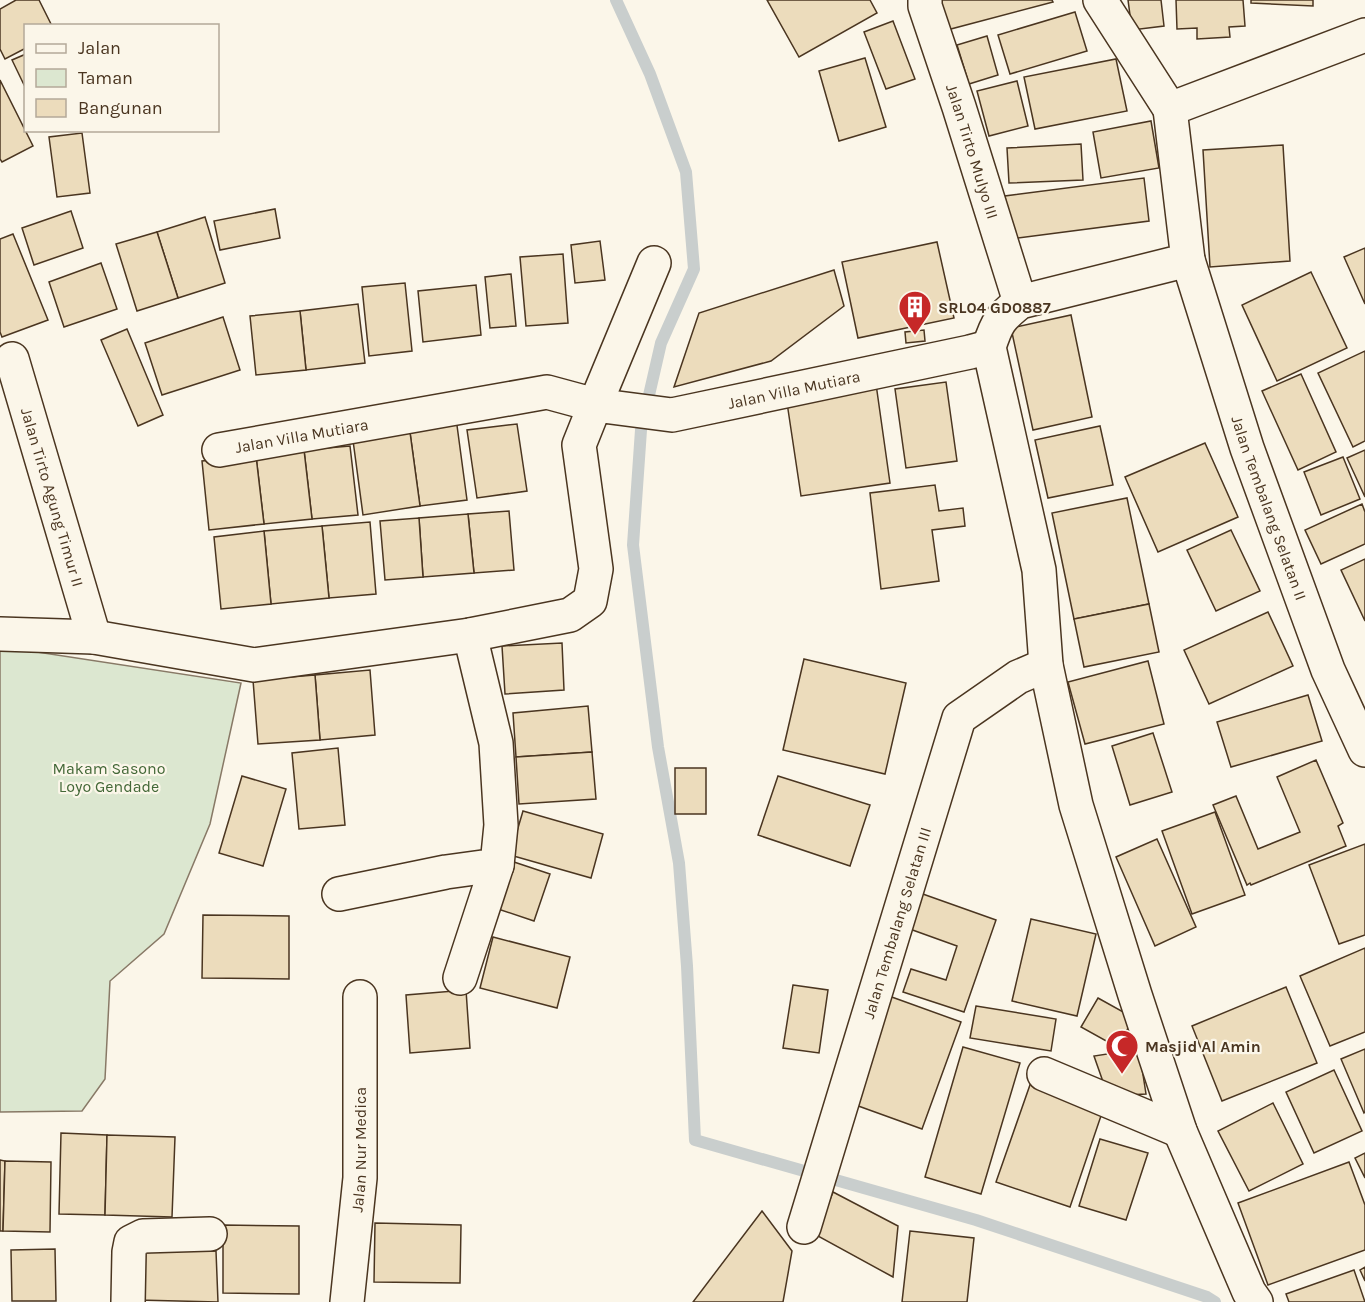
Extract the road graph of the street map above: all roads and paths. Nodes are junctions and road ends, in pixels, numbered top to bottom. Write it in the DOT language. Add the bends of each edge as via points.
graph roads {
  1 [pos="925,0"];
  2 [pos="1100,0"];
  3 [pos="1365,35"];
  4 [pos="1170,110"];
  5 [pos="1188,260"];
  6 [pos="654,263"];
  7 [pos="1020,302"];
  8 [pos="989,347"];
  9 [pos="12,359"];
  10 [pos="595,405"];
  11 [pos="219,450"];
  12 [pos="0,634"];
  13 [pos="470,635"];
  14 [pos="94,637"];
  15 [pos="1046,665"];
  16 [pos="1365,750"];
  17 [pos="497,864"];
  18 [pos="339,894"];
  19 [pos="460,978"];
  20 [pos="360,997"];
  21 [pos="1044,1074"];
  22 [pos="1180,1131"];
  23 [pos="804,1227"];
  24 [pos="210,1234"];
  25 [pos="128,1302"];
  26 [pos="347,1302"];
  27 [pos="1256,1302"];
  1 -- 7 [label="street, Jalan Tirto Mulyo III"];
  2 -- 4 [label="street"];
  3 -- 4 [label="street"];
  4 -- 5 [label="street, Jalan Tembalang Selatan II"];
  5 -- 7 [label="street"];
  5 -- 16 [label="street, Jalan Tembalang Selatan II" via="1247,448 1328,670"];
  6 -- 10 [label="street"];
  7 -- 8 [label="street" via="1003,316"];
  8 -- 10 [label="street, Jalan Villa Mutiara" via="672,415"];
  8 -- 15 [label="street" via="1039,570"];
  9 -- 14 [label="street, Jalan Tirto Agung Timur II"];
  10 -- 11 [label="street, Jalan Villa Mutiara" via="547,392"];
  10 -- 13 [label="street" via="579,445 596,569 590,601 570,615"];
  12 -- 14 [label="street"];
  13 -- 14 [label="street" via="254,665"];
  13 -- 17 [label="street" via="496,743 501,825"];
  15 -- 22 [label="street" via="1076,805"];
  15 -- 23 [label="street, Jalan Tembalang Selatan III" via="1018,677 959,718"];
  17 -- 18 [label="street"];
  17 -- 19 [label="street"];
  20 -- 26 [label="street, Jalan Nur Medica" via="360,1178"];
  21 -- 22 [label="street"];
  22 -- 27 [label="street"];
  24 -- 25 [label="street" via="143,1236 130,1242"];
}
